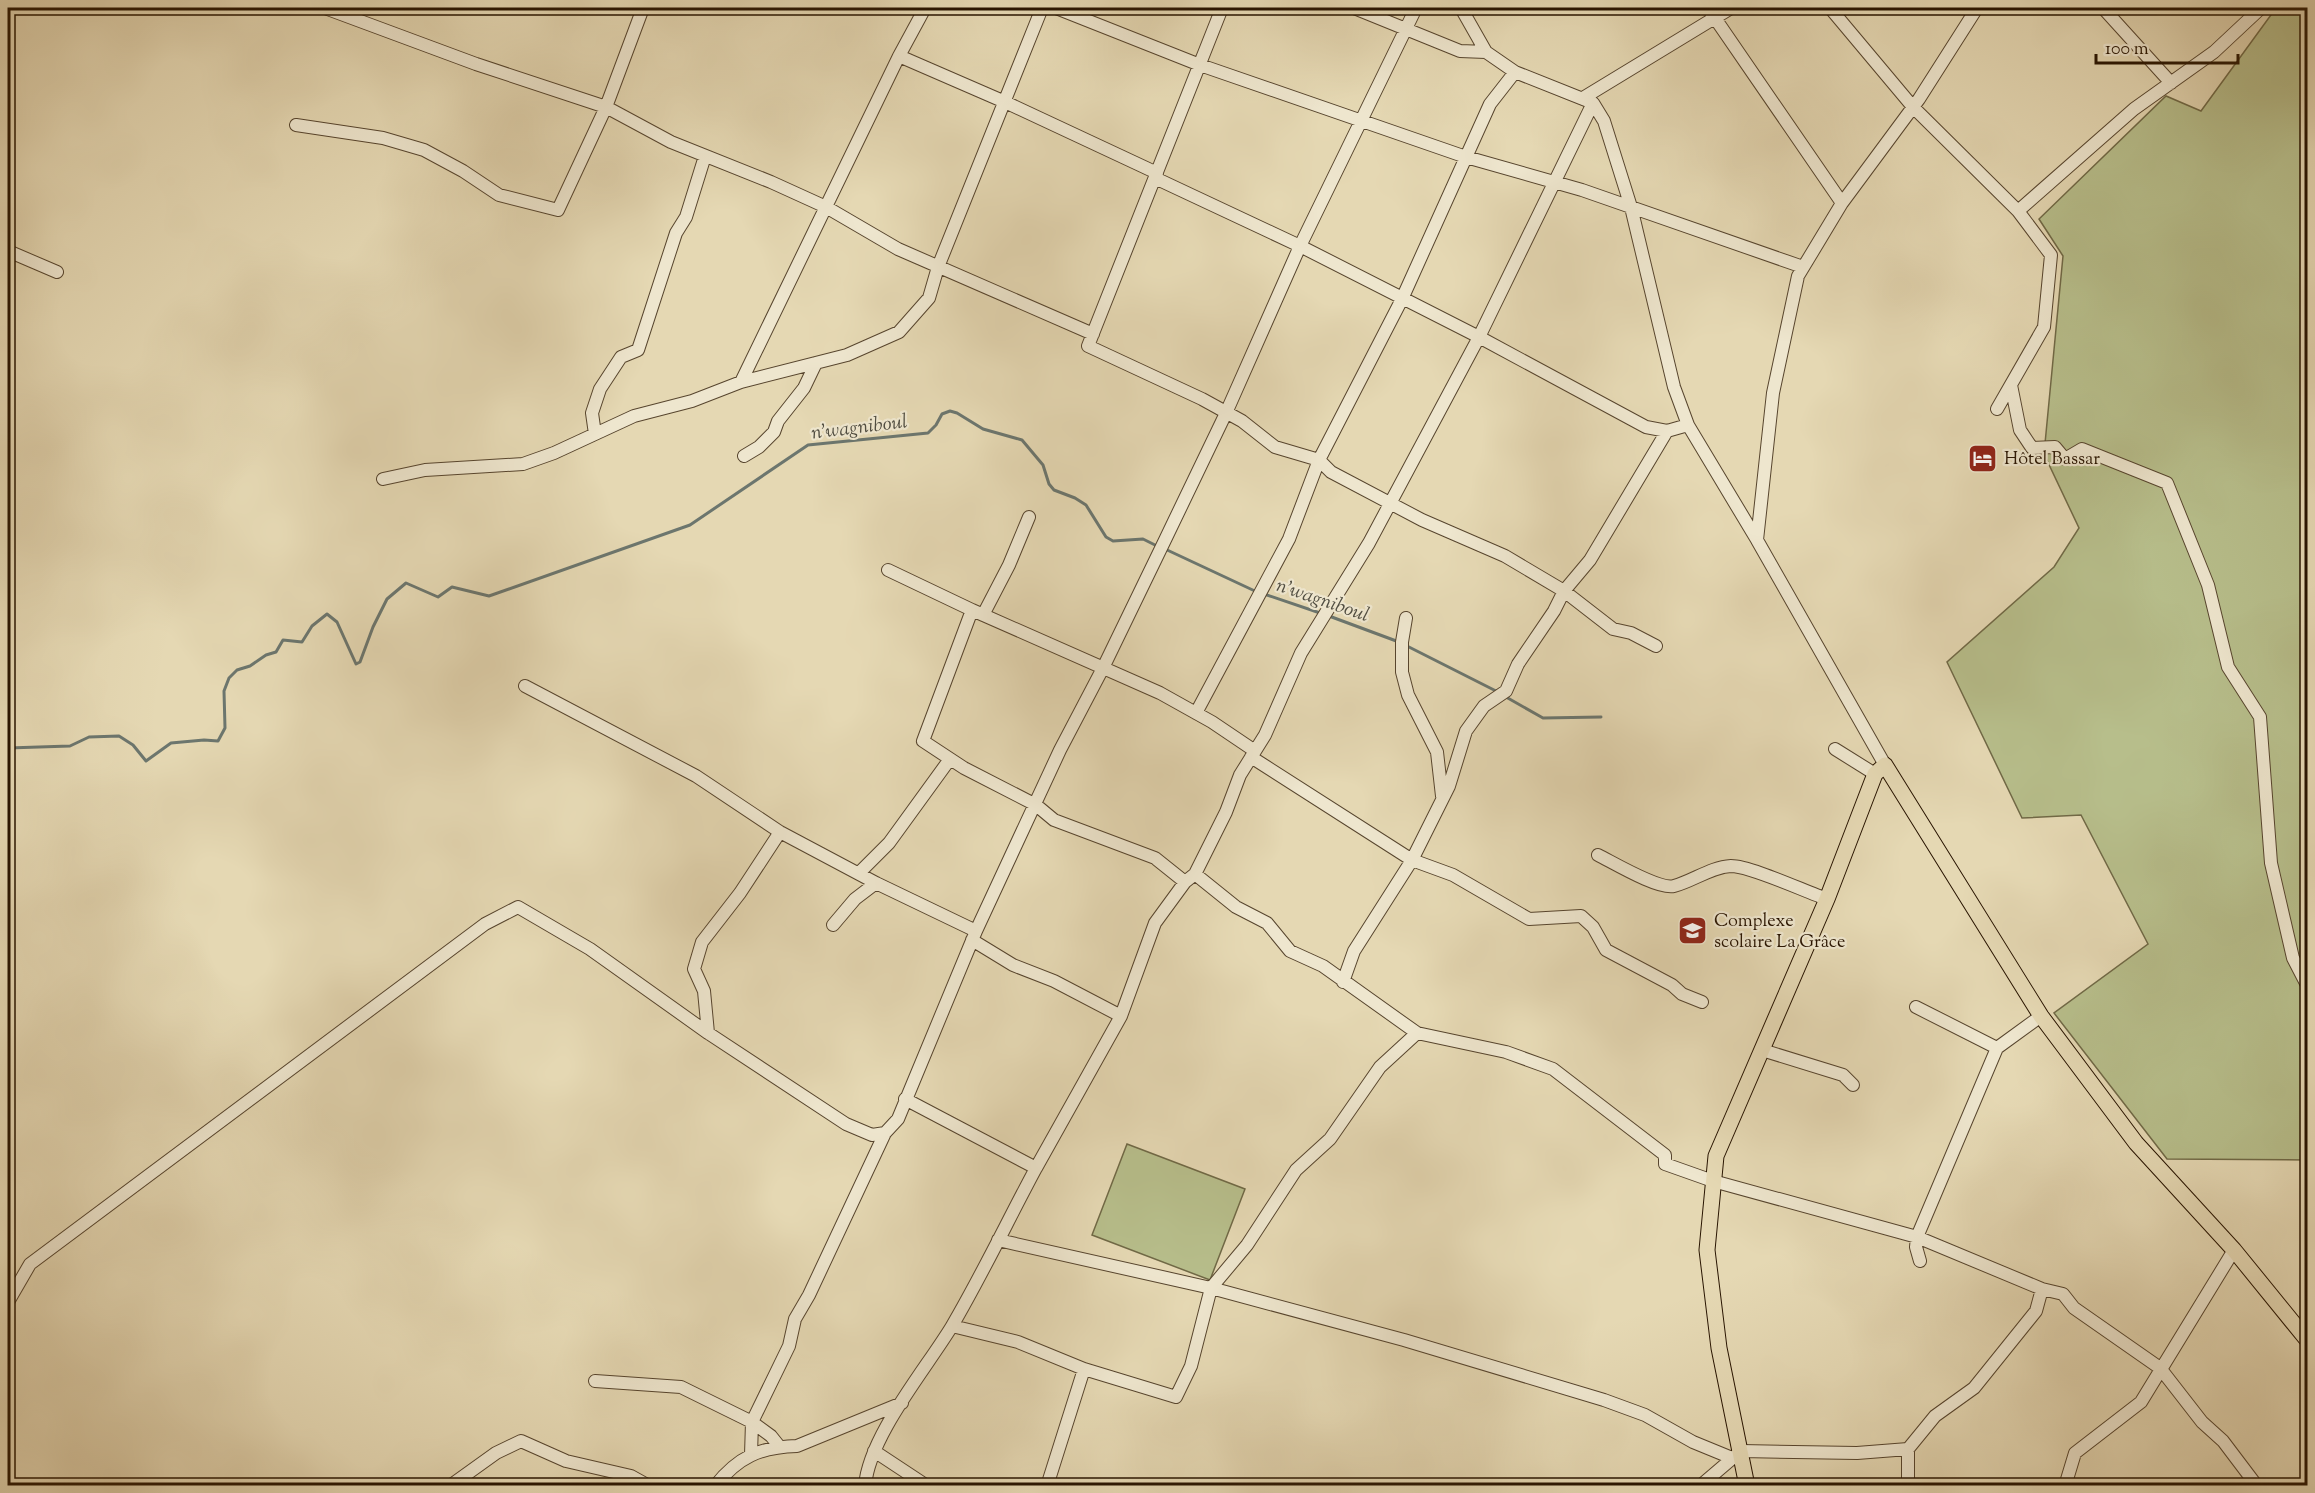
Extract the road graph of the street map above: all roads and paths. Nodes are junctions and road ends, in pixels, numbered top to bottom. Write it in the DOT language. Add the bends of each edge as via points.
graph roads {
  1 [pos="326,8"];
  2 [pos="643,8"];
  3 [pos="925,8"];
  4 [pos="1042,8"];
  5 [pos="1056,8"];
  6 [pos="1222,8"];
  7 [pos="1354,8"];
  8 [pos="1416,8"];
  9 [pos="1461,8"];
  10 [pos="1731,8"];
  11 [pos="1830,8"];
  12 [pos="1977,8"];
  13 [pos="2103,8"];
  14 [pos="2261,8"];
  15 [pos="1712,13"];
  16 [pos="1404,29"];
  17 [pos="1486,52"];
  18 [pos="899,56"];
  19 [pos="1200,65"];
  20 [pos="1515,72"];
  21 [pos="2172,83"];
  22 [pos="1588,101"];
  23 [pos="1005,102"];
  24 [pos="606,107"];
  25 [pos="1913,108"];
  26 [pos="1362,119"];
  27 [pos="296,125"];
  28 [pos="705,156"];
  29 [pos="1466,157"];
  30 [pos="1156,176"];
  31 [pos="1556,182"];
  32 [pos="1842,203"];
  33 [pos="826,207"];
  34 [pos="1631,207"];
  35 [pos="2018,211"];
  36 [pos="1300,246"];
  37 [pos="8,251"];
  38 [pos="938,267"];
  39 [pos="1803,267"];
  40 [pos="57,272"];
  41 [pos="1402,299"];
  42 [pos="1093,334"];
  43 [pos="1479,338"];
  44 [pos="816,363"];
  45 [pos="741,382"];
  46 [pos="2011,385"];
  47 [pos="1997,409"];
  48 [pos="1226,412"];
  49 [pos="1688,426"];
  50 [pos="1667,431"];
  51 [pos="595,434"];
  52 [pos="744,456"];
  53 [pos="1319,460"];
  54 [pos="383,479"];
  55 [pos="1391,503"];
  56 [pos="1029,517"];
  57 [pos="1757,540"];
  58 [pos="888,570"];
  59 [pos="1564,591"];
  60 [pos="977,613"];
  61 [pos="1406,618"];
  62 [pos="1656,646"];
  63 [pos="1103,668"];
  64 [pos="525,686"];
  65 [pos="1196,713"];
  66 [pos="1835,749"];
  67 [pos="1253,754"];
  68 [pos="950,759"];
  69 [pos="1880,769"];
  70 [pos="1442,800"];
  71 [pos="1036,806"];
  72 [pos="780,832"];
  73 [pos="1598,855"];
  74 [pos="1412,860"];
  75 [pos="859,873"];
  76 [pos="1195,874"];
  77 [pos="1185,882"];
  78 [pos="876,883"];
  79 [pos="1827,899"];
  80 [pos="833,925"];
  81 [pos="974,936"];
  82 [pos="1343,982"];
  83 [pos="2307,987"];
  84 [pos="1702,1002"];
  85 [pos="1916,1007"];
  86 [pos="1121,1016"];
  87 [pos="2041,1016"];
  88 [pos="1416,1033"];
  89 [pos="708,1034"];
  90 [pos="1997,1048"];
  91 [pos="1762,1050"];
  92 [pos="1853,1085"];
  93 [pos="905,1099"];
  94 [pos="885,1133"];
  95 [pos="1036,1168"];
  96 [pos="1713,1181"];
  97 [pos="1917,1237"];
  98 [pos="998,1240"];
  99 [pos="2234,1250"];
  100 [pos="1920,1262"];
  101 [pos="1211,1288"];
  102 [pos="2042,1289"];
  103 [pos="8,1302"];
  104 [pos="952,1326"];
  105 [pos="2307,1341"];
  106 [pos="2160,1368"];
  107 [pos="1084,1369"];
  108 [pos="595,1381"];
  109 [pos="902,1403"];
  110 [pos="752,1422"];
  111 [pos="779,1446"];
  112 [pos="1908,1449"];
  113 [pos="874,1451"];
  114 [pos="751,1455"];
  115 [pos="1736,1455"];
  116 [pos="450,1485"];
  117 [pos="649,1485"];
  118 [pos="715,1485"];
  119 [pos="865,1485"];
  120 [pos="927,1485"];
  121 [pos="1047,1485"];
  122 [pos="1700,1485"];
  123 [pos="1747,1485"];
  124 [pos="1906,1485"];
  125 [pos="2065,1485"];
  126 [pos="2257,1485"];
  1 -- 24 [label="street"];
  2 -- 24 [label="street"];
  3 -- 18 [label="street"];
  4 -- 23 [label="street"];
  5 -- 19 [label="street"];
  6 -- 19 [label="street"];
  7 -- 16 [label="street"];
  8 -- 16 [label="street"];
  9 -- 17 [label="street"];
  10 -- 15 [label="street"];
  11 -- 25 [label="street"];
  12 -- 25 [label="street"];
  13 -- 21 [label="street"];
  14 -- 21 [label="street" via="2214,52"];
  15 -- 22 [label="street"];
  15 -- 32 [label="street"];
  16 -- 17 [label="street" via="1460,51"];
  16 -- 26 [label="street"];
  17 -- 20 [label="street"];
  18 -- 23 [label="street"];
  18 -- 33 [label="street"];
  19 -- 26 [label="street"];
  19 -- 30 [label="street"];
  20 -- 22 [label="street"];
  20 -- 29 [label="street" via="1490,104"];
  21 -- 35 [label="street" via="2134,109"];
  22 -- 31 [label="street"];
  22 -- 34 [label="street" via="1604,122"];
  23 -- 30 [label="street"];
  23 -- 38 [label="street"];
  24 -- 27 [label="street" via="558,210 499,195 424,150 383,138"];
  24 -- 28 [label="street"];
  25 -- 32 [label="street"];
  25 -- 35 [label="street"];
  26 -- 29 [label="street"];
  26 -- 36 [label="street"];
  28 -- 33 [label="street"];
  28 -- 51 [label="street" via="638,350 621,357 600,389 592,413"];
  29 -- 31 [label="street"];
  29 -- 41 [label="street"];
  30 -- 36 [label="street"];
  30 -- 42 [label="street"];
  31 -- 34 [label="street"];
  31 -- 43 [label="street"];
  32 -- 39 [label="street"];
  33 -- 38 [label="street" via="898,249"];
  33 -- 45 [label="street"];
  34 -- 39 [label="street"];
  34 -- 49 [label="street" via="1674,387"];
  35 -- 46 [label="street" via="2050,255 2044,327"];
  36 -- 41 [label="street"];
  36 -- 48 [label="street"];
  37 -- 40 [label="street"];
  38 -- 42 [label="street"];
  38 -- 44 [label="street" via="929,298 899,332 847,355"];
  39 -- 57 [label="street" via="1773,393"];
  41 -- 43 [label="street"];
  41 -- 53 [label="street"];
  42 -- 48 [label="street" via="1088,346"];
  43 -- 50 [label="street" via="1646,428"];
  43 -- 55 [label="street"];
  44 -- 45 [label="street"];
  44 -- 52 [label="street" via="774,432"];
  45 -- 51 [label="street" via="692,401 634,416"];
  46 -- 47 [label="street"];
  46 -- 83 [label="street" via="2020,429 2032,448 2055,447 2065,459 2082,449 2168,483 2208,585 2228,667 2260,717 2271,863 2293,958"];
  48 -- 53 [label="street" via="1275,447"];
  48 -- 63 [label="street"];
  49 -- 50 [label="street"];
  49 -- 57 [label="street"];
  50 -- 59 [label="street" via="1590,560"];
  51 -- 54 [label="street" via="523,464 425,470"];
  53 -- 55 [label="street" via="1331,472"];
  53 -- 65 [label="street" via="1289,538"];
  55 -- 59 [label="street" via="1505,556"];
  55 -- 67 [label="street" via="1301,653"];
  56 -- 60 [label="street" via="1009,565"];
  57 -- 69 [label="street"];
  58 -- 60 [label="street"];
  59 -- 62 [label="street" via="1613,629"];
  59 -- 70 [label="street" via="1511,676 1506,691 1484,706 1466,730"];
  60 -- 63 [label="street"];
  60 -- 68 [label="street" via="923,741"];
  61 -- 70 [label="street" via="1401,672 1405,689 1437,752"];
  63 -- 65 [label="street"];
  63 -- 71 [label="street"];
  64 -- 72 [label="street" via="696,776"];
  65 -- 67 [label="street"];
  66 -- 69 [label="street"];
  67 -- 74 [label="street"];
  67 -- 76 [label="street"];
  68 -- 71 [label="street"];
  68 -- 75 [label="street" via="890,843"];
  69 -- 79 [label="main road"];
  69 -- 87 [label="main road"];
  70 -- 74 [label="street"];
  71 -- 77 [label="street" via="1054,820 1155,858"];
  71 -- 81 [label="street"];
  72 -- 75 [label="street"];
  72 -- 89 [label="street" via="702,942 694,969 704,991"];
  73 -- 79 [label="street" via="1655,884 1672,887 1731,866"];
  74 -- 82 [label="street" via="1354,951"];
  74 -- 84 [label="street" via="1453,875 1529,919 1581,916 1593,927 1606,950"];
  75 -- 78 [label="street"];
  76 -- 77 [label="street"];
  76 -- 82 [label="street" via="1236,907 1267,923 1290,951 1323,966"];
  77 -- 86 [label="street" via="1155,923"];
  78 -- 80 [label="street" via="855,899"];
  78 -- 81 [label="street"];
  79 -- 91 [label="main road"];
  81 -- 86 [label="street" via="1013,965 1054,981"];
  81 -- 93 [label="street"];
  82 -- 88 [label="street"];
  85 -- 90 [label="street"];
  86 -- 95 [label="street"];
  87 -- 90 [label="street"];
  87 -- 99 [label="main road" via="2136,1143"];
  88 -- 96 [label="street" via="1506,1052 1553,1069 1665,1155 1665,1164"];
  88 -- 101 [label="street" via="1380,1068 1330,1138 1296,1170 1247,1245"];
  89 -- 94 [label="street" via="846,1124 872,1135"];
  89 -- 103 [label="street" via="590,949 518,907 485,924 30,1264"];
  90 -- 97 [label="street"];
  91 -- 92 [label="street" via="1843,1075"];
  91 -- 96 [label="main road" via="1716,1156"];
  93 -- 94 [label="street" via="898,1119"];
  93 -- 95 [label="street"];
  94 -- 110 [label="street" via="795,1319 789,1346"];
  95 -- 98 [label="street"];
  96 -- 97 [label="street"];
  96 -- 115 [label="main road" via="1707,1250"];
  97 -- 100 [label="street"];
  97 -- 102 [label="street"];
  98 -- 101 [label="street"];
  98 -- 104 [label="street"];
  99 -- 105 [label="main road"];
  99 -- 106 [label="street"];
  101 -- 107 [label="street" via="1191,1366 1176,1398"];
  101 -- 115 [label="street" via="1604,1400 1645,1415 1693,1442"];
  102 -- 106 [label="street" via="2063,1294 2074,1308"];
  102 -- 112 [label="street" via="2036,1311 1974,1388 1935,1416"];
  104 -- 107 [label="street" via="1018,1342"];
  104 -- 109 [label="street"];
  106 -- 125 [label="street" via="2140,1402 2075,1453"];
  106 -- 126 [label="street"];
  107 -- 121 [label="street"];
  108 -- 110 [label="street" via="681,1387"];
  109 -- 111 [label="street" via="797,1446"];
  109 -- 113 [label="street"];
  110 -- 111 [label="street"];
  110 -- 114 [label="street"];
  111 -- 114 [label="street"];
  112 -- 115 [label="street"];
  112 -- 124 [label="street"];
  113 -- 119 [label="street"];
  113 -- 120 [label="street"];
  114 -- 118 [label="street" via="729,1468"];
  115 -- 122 [label="street"];
  115 -- 123 [label="main road"];
  116 -- 117 [label="street" via="521,1441 566,1461 631,1476"];
}
